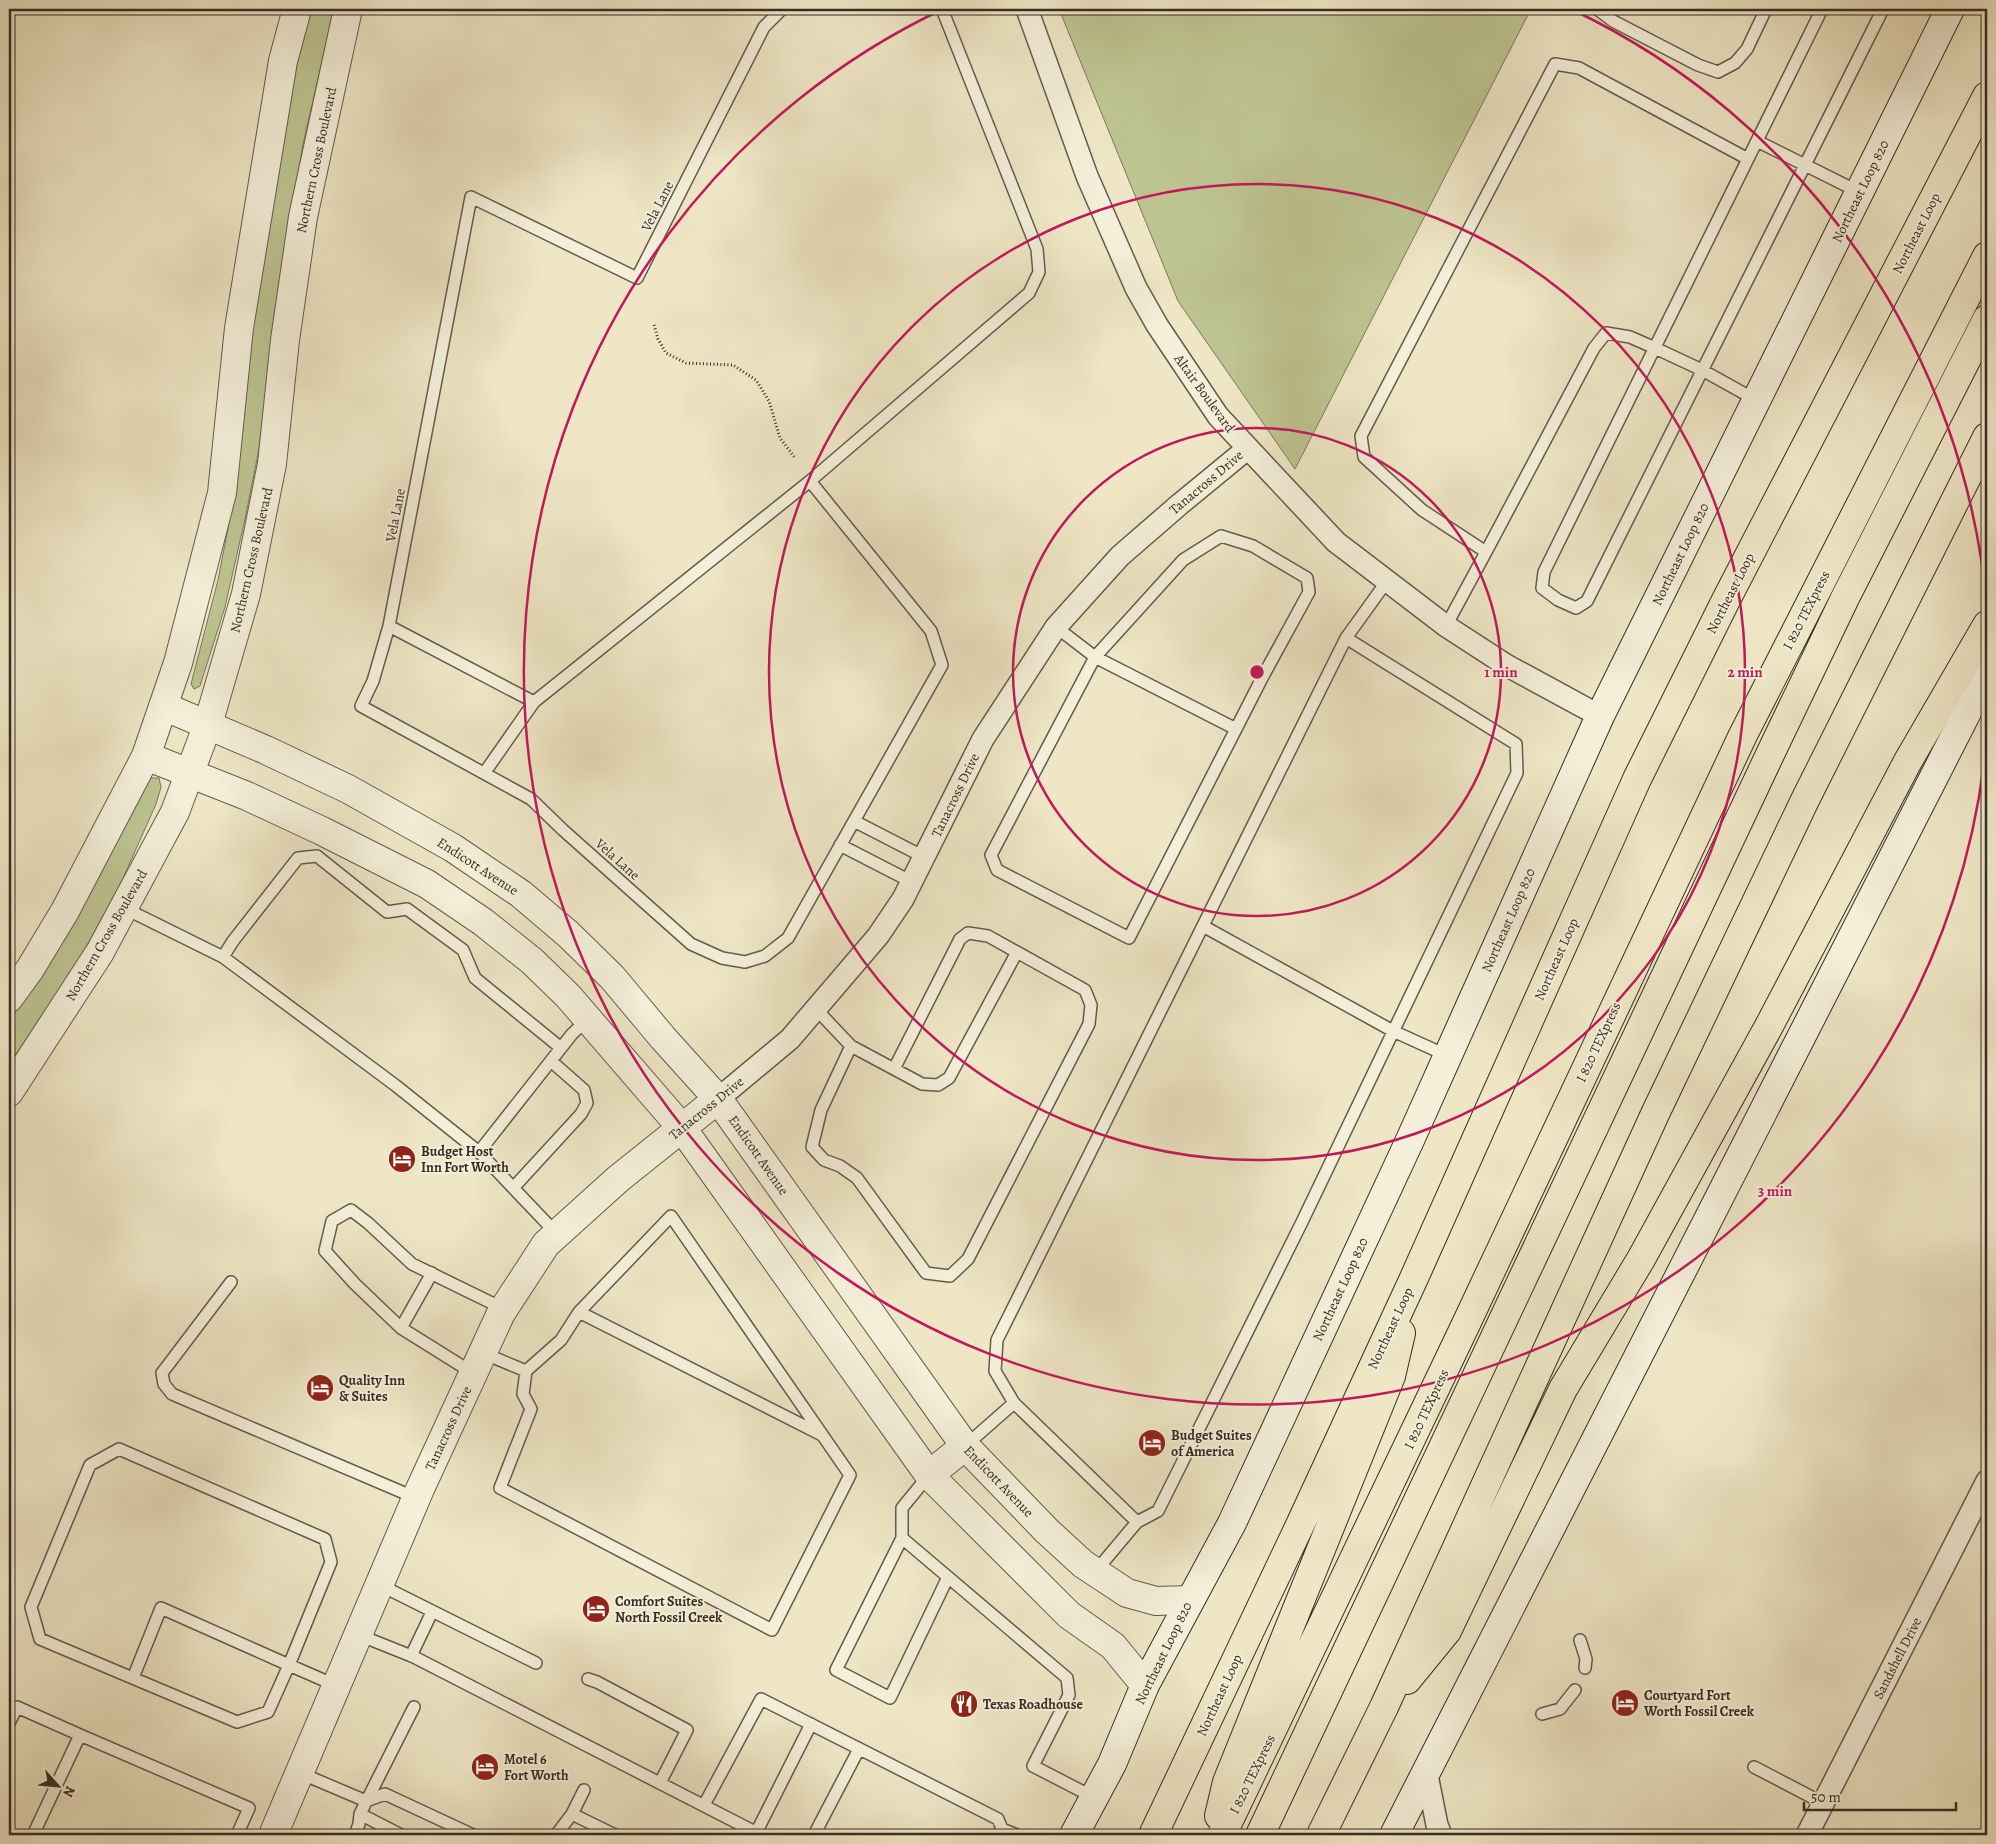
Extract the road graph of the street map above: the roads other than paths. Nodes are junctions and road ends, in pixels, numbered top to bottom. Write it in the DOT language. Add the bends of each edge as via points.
graph roads {
  1 [pos="296,9"];
  2 [pos="348,9"];
  3 [pos="782,9"];
  4 [pos="942,9"];
  5 [pos="1027,9"];
  6 [pos="1597,9"];
  7 [pos="1766,9"];
  8 [pos="1822,9"];
  9 [pos="1884,9"];
  10 [pos="1950,9"];
  11 [pos="1987,96"];
  12 [pos="1757,141"];
  13 [pos="1748,159"];
  14 [pos="1805,164"];
  15 [pos="1859,192"];
  16 [pos="1987,256"];
  17 [pos="1987,319"];
  18 [pos="1655,348"];
  19 [pos="1702,370"];
  20 [pos="1756,400"];
  21 [pos="1987,437"];
  22 [pos="1247,449"];
  23 [pos="810,481"];
  24 [pos="1486,552"];
  25 [pos="1388,581"];
  26 [pos="1987,625"];
  27 [pos="390,626"];
  28 [pos="1446,626"];
  29 [pos="1056,627"];
  30 [pos="1346,638"];
  31 [pos="1095,657"];
  32 [pos="1987,673"];
  33 [pos="534,702"];
  34 [pos="163,706"];
  35 [pos="1600,716"];
  36 [pos="208,724"];
  37 [pos="1236,729"];
  38 [pos="146,756"];
  39 [pos="485,772"];
  40 [pos="190,774"];
  41 [pos="854,821"];
  42 [pos="840,845"];
  43 [pos="924,857"];
  44 [pos="912,882"];
  45 [pos="123,907"];
  46 [pos="1203,926"];
  47 [pos="1017,952"];
  48 [pos="223,958"];
  49 [pos="9,998"];
  50 [pos="816,1009"];
  51 [pos="588,1019"];
  52 [pos="1393,1031"];
  53 [pos="851,1046"];
  54 [pos="561,1048"];
  55 [pos="1448,1056"];
  56 [pos="551,1061"];
  57 [pos="894,1069"];
  58 [pos="9,1092"];
  59 [pos="718,1099"];
  60 [pos="682,1128"];
  61 [pos="480,1152"];
  62 [pos="514,1187"];
  63 [pos="557,1234"];
  64 [pos="432,1273"];
  65 [pos="1414,1278"];
  66 [pos="231,1282"];
  67 [pos="504,1309"];
  68 [pos="579,1312"];
  69 [pos="401,1328"];
  70 [pos="478,1363"];
  71 [pos="526,1371"];
  72 [pos="1014,1404"];
  73 [pos="822,1435"];
  74 [pos="965,1446"];
  75 [pos="929,1476"];
  76 [pos="1987,1481"];
  77 [pos="416,1498"];
  78 [pos="1137,1522"];
  79 [pos="902,1538"];
  80 [pos="1095,1572"];
  81 [pos="948,1577"];
  82 [pos="380,1585"];
  83 [pos="1190,1600"];
  84 [pos="432,1612"];
  85 [pos="359,1635"];
  86 [pos="1580,1640"];
  87 [pos="411,1656"];
  88 [pos="536,1663"];
  89 [pos="289,1665"];
  90 [pos="1584,1668"];
  91 [pos="133,1678"];
  92 [pos="588,1679"];
  93 [pos="1145,1685"];
  94 [pos="337,1686"];
  95 [pos="1574,1690"];
  96 [pos="414,1706"];
  97 [pos="1384,1707"];
  98 [pos="1542,1714"];
  99 [pos="9,1723"];
  100 [pos="811,1724"];
  101 [pos="80,1735"];
  102 [pos="859,1748"];
  103 [pos="1754,1767"];
  104 [pos="1426,1770"];
  105 [pos="300,1773"];
  106 [pos="660,1783"];
  107 [pos="584,1790"];
  108 [pos="1095,1798"];
  109 [pos="366,1801"];
  110 [pos="1824,1803"];
  111 [pos="704,1806"];
  112 [pos="360,1814"];
  113 [pos="572,1814"];
  114 [pos="1001,1832"];
  115 [pos="757,1834"];
  116 [pos="33,1835"];
  117 [pos="237,1835"];
  118 [pos="273,1835"];
  119 [pos="355,1835"];
  120 [pos="401,1835"];
  121 [pos="473,1835"];
  122 [pos="556,1835"];
  123 [pos="615,1835"];
  124 [pos="814,1835"];
  125 [pos="1017,1835"];
  126 [pos="1074,1835"];
  127 [pos="1153,1835"];
  128 [pos="1214,1835"];
  129 [pos="1222,1835"];
  130 [pos="1260,1835"];
  131 [pos="1321,1835"];
  132 [pos="1394,1835"];
  133 [pos="1440,1835"];
  134 [pos="1807,1835"];
  1 -- 34 [label="street" via="283,61 239,328 222,493 178,663"];
  2 -- 36 [label="street, Northern Cross Boulevard" via="303,217 270,473 246,594"];
  3 -- 27 [label="lane, Vela Lane" via="764,27 637,278 471,196"];
  4 -- 23 [label="lane" via="1037,249 1039,272 1030,293"];
  5 -- 22 [label="street, Altair Boulevard" via="1087,176 1136,288 1218,416"];
  6 -- 7 [label="lane" via="1613,21 1689,61 1718,72 1735,63 1747,50"];
  8 -- 12 [label="lane"];
  9 -- 14 [label="lane"];
  10 -- 15 [label="street, Northeast Loop 820"];
  11 -- 65 [label="highway, Northeast Loop" via="1637,779"];
  12 -- 13 [label="lane"];
  12 -- 14 [label="lane"];
  13 -- 18 [label="lane"];
  13 -- 24 [label="lane" via="1579,68 1555,64 1361,436 1364,457 1422,510"];
  14 -- 15 [label="lane"];
  14 -- 19 [label="lane"];
  15 -- 20 [label="street, Northeast Loop 820"];
  16 -- 129 [label="highway, I 820 TEXpress" via="1743,735"];
  17 -- 130 [label="highway, I 820 TEXpress" via="1849,589"];
  18 -- 19 [label="lane"];
  18 -- 19 [label="lane" via="1544,572 1542,588 1558,600 1576,608 1586,600"];
  18 -- 24 [label="lane" via="1630,337 1606,333 1594,348"];
  19 -- 20 [label="lane"];
  20 -- 35 [label="street, Northeast Loop 820"];
  21 -- 97 [label="highway" via="1809,792 1655,1114"];
  22 -- 25 [label="street, Altair Boulevard" via="1336,542"];
  22 -- 29 [label="street, Tanacross Drive" via="1120,556"];
  23 -- 33 [label="lane"];
  23 -- 41 [label="lane, Vela Lane" via="931,631 942,665"];
  24 -- 28 [label="lane"];
  25 -- 28 [label="street, Altair Boulevard"];
  25 -- 30 [label="lane"];
  26 -- 97 [label="highway" via="1908,761 1769,1026 1641,1259 1563,1389 1447,1631"];
  27 -- 33 [label="lane"];
  27 -- 39 [label="lane, Vela Lane" via="373,681 361,706"];
  28 -- 35 [label="street, Altair Boulevard" via="1506,665"];
  29 -- 31 [label="lane"];
  29 -- 43 [label="street, Tanacross Drive" via="983,739"];
  30 -- 46 [label="lane"];
  30 -- 52 [label="lane" via="1516,744 1517,773"];
  31 -- 37 [label="lane"];
  31 -- 37 [label="lane" via="1183,560 1221,536 1253,546 1307,578 1309,592"];
  31 -- 37 [label="lane" via="991,855 997,870 1129,938"];
  32 -- 104 [label="street"];
  33 -- 39 [label="lane"];
  34 -- 36 [label="street, Endicott Avenue"];
  34 -- 38 [label="street"];
  35 -- 55 [label="street, Northeast Loop 820"];
  36 -- 40 [label="street, Northern Cross Boulevard"];
  36 -- 59 [label="street, Endicott Avenue" via="348,789 453,848 521,894 612,977"];
  38 -- 40 [label="street"];
  38 -- 49 [label="street" via="65,911"];
  39 -- 42 [label="lane, Vela Lane" via="531,799 691,944 722,958 744,962 765,956 788,938"];
  40 -- 45 [label="street, Northern Cross Boulevard" via="175,812"];
  40 -- 51 [label="street" via="297,819 427,884 532,961"];
  41 -- 42 [label="lane, Vela Lane"];
  41 -- 43 [label="lane"];
  42 -- 44 [label="lane"];
  43 -- 44 [label="street, Tanacross Drive"];
  44 -- 50 [label="street, Tanacross Drive" via="878,936"];
  45 -- 48 [label="lane"];
  45 -- 58 [label="street, Northern Cross Boulevard" via="100,952"];
  46 -- 52 [label="lane"];
  46 -- 72 [label="lane" via="997,1340 995,1371"];
  47 -- 53 [label="lane" via="1085,990 1091,1005 1089,1024 968,1259 950,1276 926,1273 857,1178 824,1160 812,1147 821,1110"];
  47 -- 57 [label="lane" via="949,1078 938,1085 922,1084"];
  47 -- 57 [label="lane" via="988,936 968,933 960,938"];
  48 -- 54 [label="lane" via="298,858 317,856 387,912 407,910 463,950 475,978"];
  48 -- 61 [label="lane" via="396,1085"];
  50 -- 53 [label="lane"];
  50 -- 59 [label="street, Tanacross Drive" via="790,1039"];
  51 -- 54 [label="lane"];
  51 -- 60 [label="street"];
  52 -- 55 [label="lane"];
  52 -- 78 [label="lane" via="1158,1511"];
  53 -- 57 [label="lane"];
  54 -- 56 [label="lane"];
  55 -- 83 [label="street, Northeast Loop 820" via="1232,1523"];
  56 -- 61 [label="lane"];
  56 -- 62 [label="lane" via="584,1090 586,1102 581,1114"];
  59 -- 60 [label="street, Tanacross Drive"];
  59 -- 74 [label="street, Endicott Avenue"];
  60 -- 63 [label="street, Tanacross Drive"];
  60 -- 75 [label="street"];
  61 -- 62 [label="lane"];
  62 -- 63 [label="lane"];
  63 -- 67 [label="street, Tanacross Drive" via="546,1244"];
  64 -- 67 [label="lane"];
  64 -- 69 [label="lane"];
  64 -- 69 [label="lane" via="412,1264 350,1210 332,1221 325,1251"];
  65 -- 127 [label="highway, Northeast Loop"];
  65 -- 128 [label="highway" via="1391,1376 1227,1782"];
  66 -- 77 [label="lane" via="162,1373 164,1384 172,1394"];
  67 -- 70 [label="street, Tanacross Drive"];
  68 -- 71 [label="lane" via="561,1340"];
  68 -- 73 [label="lane"];
  68 -- 73 [label="lane" via="671,1216"];
  69 -- 70 [label="lane"];
  70 -- 71 [label="lane"];
  70 -- 77 [label="street, Tanacross Drive"];
  71 -- 73 [label="lane" via="523,1394 532,1409 500,1488 772,1630 850,1475"];
  72 -- 74 [label="lane"];
  72 -- 78 [label="lane"];
  74 -- 75 [label="street"];
  74 -- 80 [label="street, Endicott Avenue" via="1047,1531"];
  75 -- 79 [label="lane" via="902,1508"];
  75 -- 93 [label="street" via="1069,1615 1113,1646"];
  76 -- 110 [label="street, Sandshell Drive"];
  77 -- 82 [label="street, Tanacross Drive"];
  78 -- 80 [label="lane"];
  79 -- 81 [label="lane"];
  79 -- 81 [label="lane" via="836,1670 890,1698"];
  80 -- 83 [label="street, Endicott Avenue" via="1127,1592 1156,1601"];
  81 -- 108 [label="lane" via="1067,1678 1069,1695 1033,1766"];
  82 -- 84 [label="lane"];
  82 -- 85 [label="street, Tanacross Drive"];
  83 -- 93 [label="street, Northeast Loop 820"];
  84 -- 87 [label="lane"];
  84 -- 88 [label="lane"];
  85 -- 87 [label="lane"];
  85 -- 94 [label="street, Tanacross Drive"];
  86 -- 90 [label="lane" via="1586,1659"];
  87 -- 106 [label="lane"];
  89 -- 91 [label="lane" via="268,1712 237,1722"];
  89 -- 91 [label="lane" via="161,1608"];
  89 -- 91 [label="lane" via="331,1562 325,1539 119,1449 90,1465 32,1607 40,1638"];
  89 -- 94 [label="lane"];
  92 -- 106 [label="lane" via="686,1730"];
  93 -- 108 [label="street, Northeast Loop 820"];
  94 -- 105 [label="street, Tanacross Drive"];
  95 -- 98 [label="lane" via="1560,1710"];
  96 -- 109 [label="lane"];
  97 -- 131 [label="highway"];
  99 -- 101 [label="lane" via="17,1706"];
  100 -- 102 [label="lane"];
  100 -- 111 [label="lane" via="761,1699"];
  100 -- 115 [label="lane"];
  101 -- 116 [label="lane"];
  101 -- 117 [label="lane" via="249,1808"];
  102 -- 114 [label="lane" via="998,1819"];
  102 -- 124 [label="lane"];
  103 -- 110 [label="lane"];
  104 -- 132 [label="street"];
  104 -- 133 [label="street"];
  105 -- 109 [label="lane"];
  105 -- 118 [label="street, Tanacross Drive"];
  106 -- 111 [label="lane"];
  107 -- 113 [label="lane"];
  108 -- 126 [label="street, Northeast Loop 820"];
  109 -- 112 [label="lane"];
  109 -- 121 [label="lane" via="385,1794"];
  110 -- 134 [label="street, Sandshell Drive"];
  111 -- 115 [label="lane"];
  112 -- 119 [label="lane"];
  112 -- 120 [label="lane"];
  113 -- 122 [label="lane"];
  113 -- 123 [label="lane"];
  114 -- 125 [label="lane"];
}
